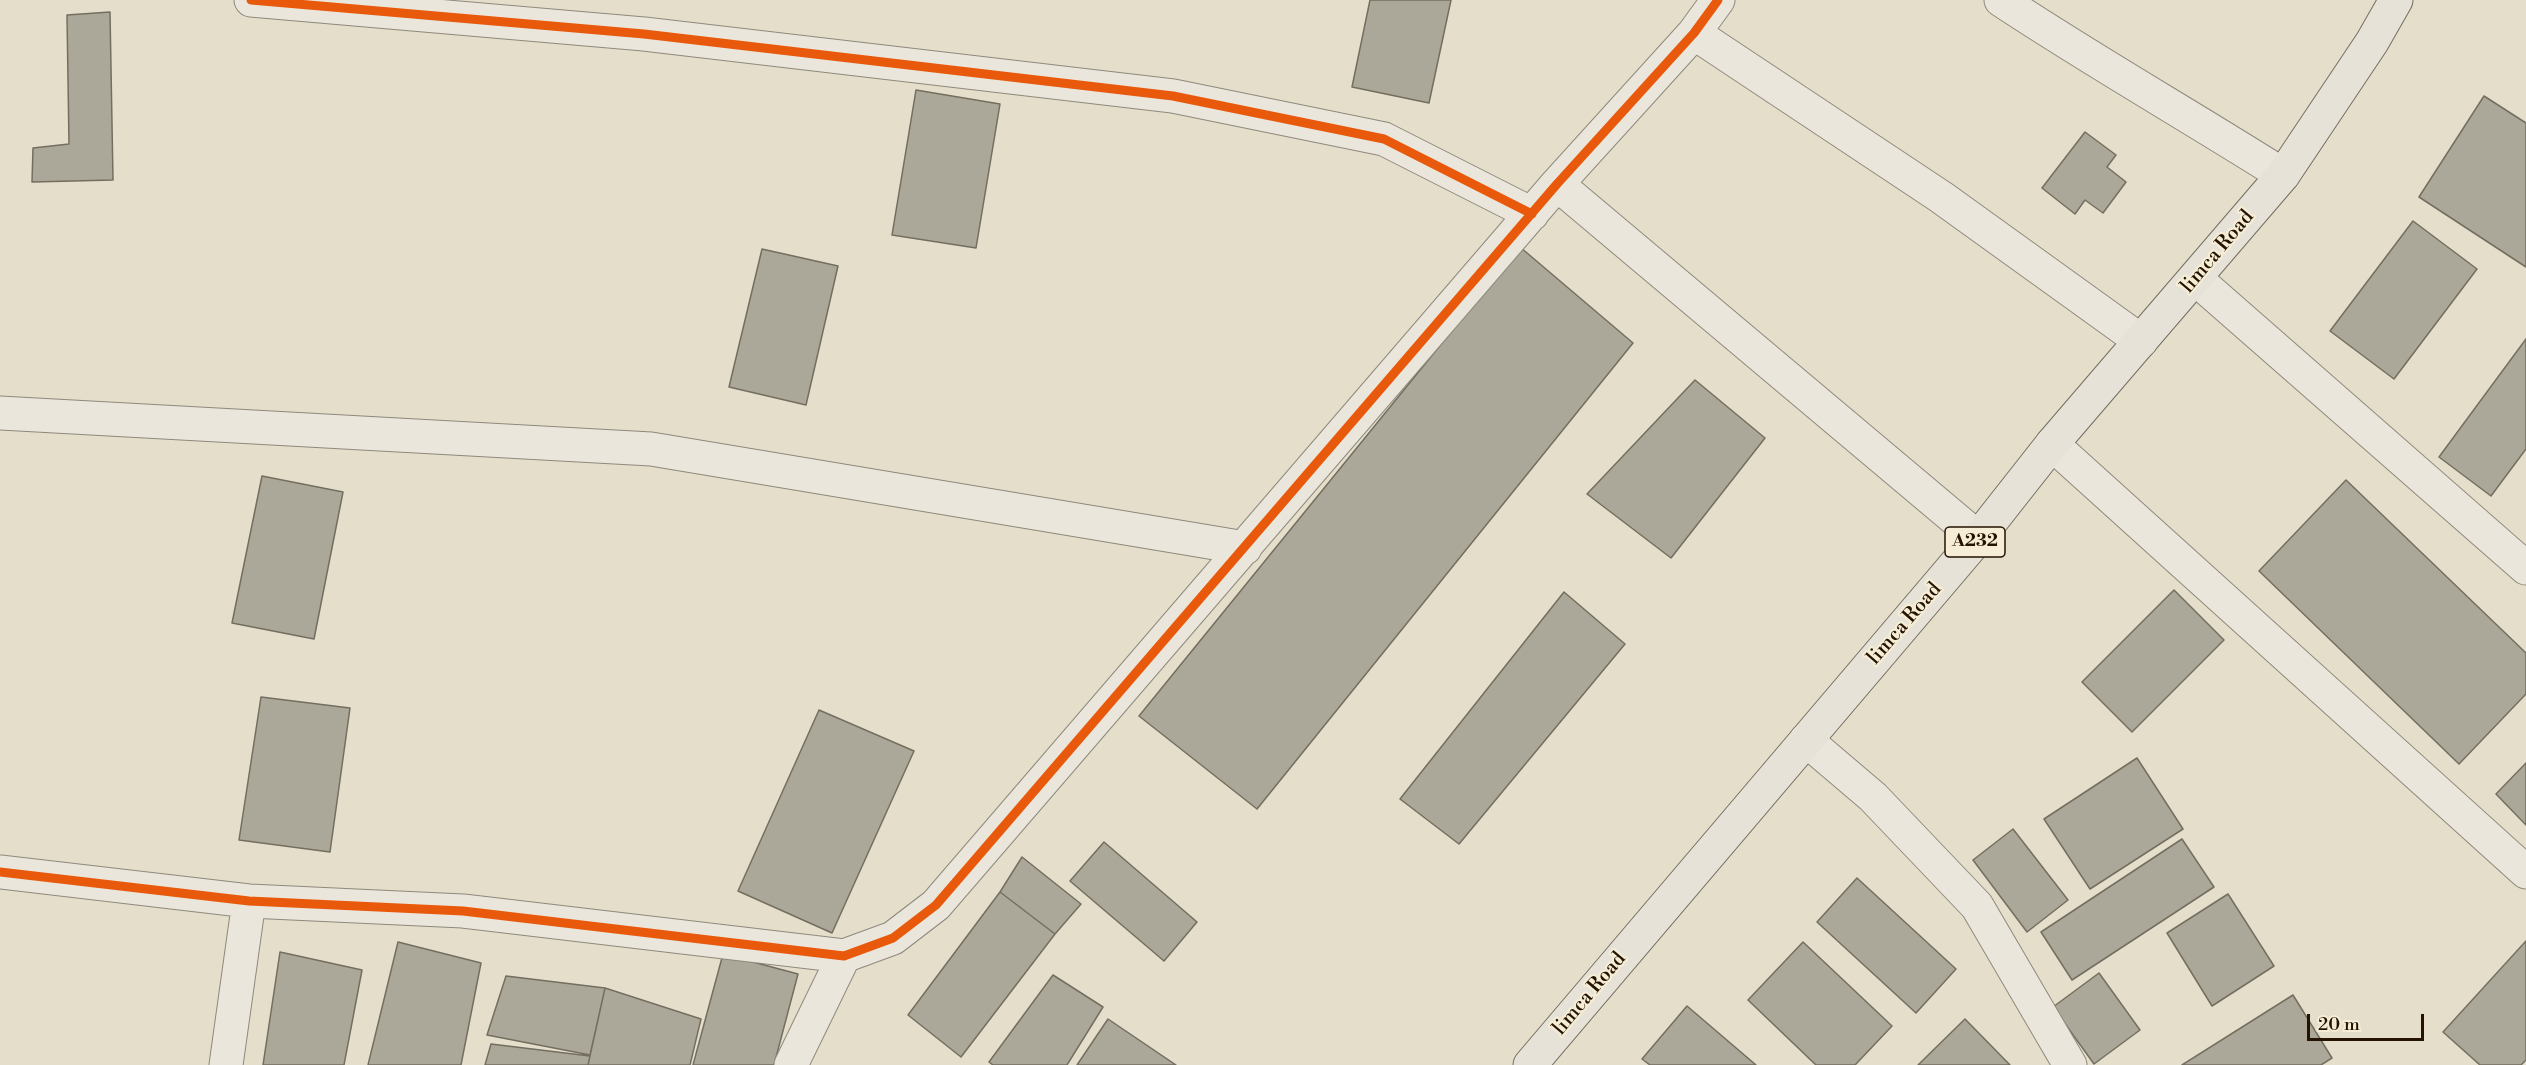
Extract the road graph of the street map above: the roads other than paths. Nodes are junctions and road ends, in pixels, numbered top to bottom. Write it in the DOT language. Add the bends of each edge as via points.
graph roads {
  1 [pos="251,0"];
  2 [pos="1718,0"];
  3 [pos="2001,0"];
  4 [pos="2396,0"];
  5 [pos="1694,33"];
  6 [pos="2283,175"];
  7 [pos="1557,184"];
  8 [pos="1532,214"];
  9 [pos="2196,279"];
  10 [pos="2141,341"];
  11 [pos="0,413"];
  12 [pos="2052,444"];
  13 [pos="1978,538"];
  14 [pos="1245,548"];
  15 [pos="2526,568"];
  16 [pos="1806,740"];
  17 [pos="0,872"];
  18 [pos="2526,872"];
  19 [pos="249,901"];
  20 [pos="844,956"];
  21 [pos="226,1065"];
  22 [pos="791,1065"];
  23 [pos="1530,1065"];
  24 [pos="2070,1065"];
  1 -- 8 [label="street" via="644,34 1173,96 1384,139"];
  2 -- 5 [label="street"];
  3 -- 6 [label="street"];
  4 -- 6 [label="main road, limca Road / A232"];
  5 -- 7 [label="street"];
  5 -- 10 [label="street" via="1941,197"];
  6 -- 9 [label="main road, limca Road / A232"];
  7 -- 8 [label="street"];
  7 -- 13 [label="street"];
  8 -- 14 [label="street"];
  9 -- 10 [label="main road, limca Road / A232"];
  9 -- 15 [label="street"];
  10 -- 12 [label="main road, limca Road / A232"];
  11 -- 14 [label="street" via="651,449"];
  12 -- 13 [label="main road, limca Road / A232"];
  12 -- 18 [label="street"];
  13 -- 16 [label="main road, limca Road / A232"];
  14 -- 20 [label="street" via="936,905 892,938"];
  16 -- 23 [label="main road, limca Road / A232"];
  16 -- 24 [label="street" via="1873,797 1977,906"];
  17 -- 19 [label="street"];
  19 -- 20 [label="street" via="463,911"];
  19 -- 21 [label="street"];
  20 -- 22 [label="street"];
}
